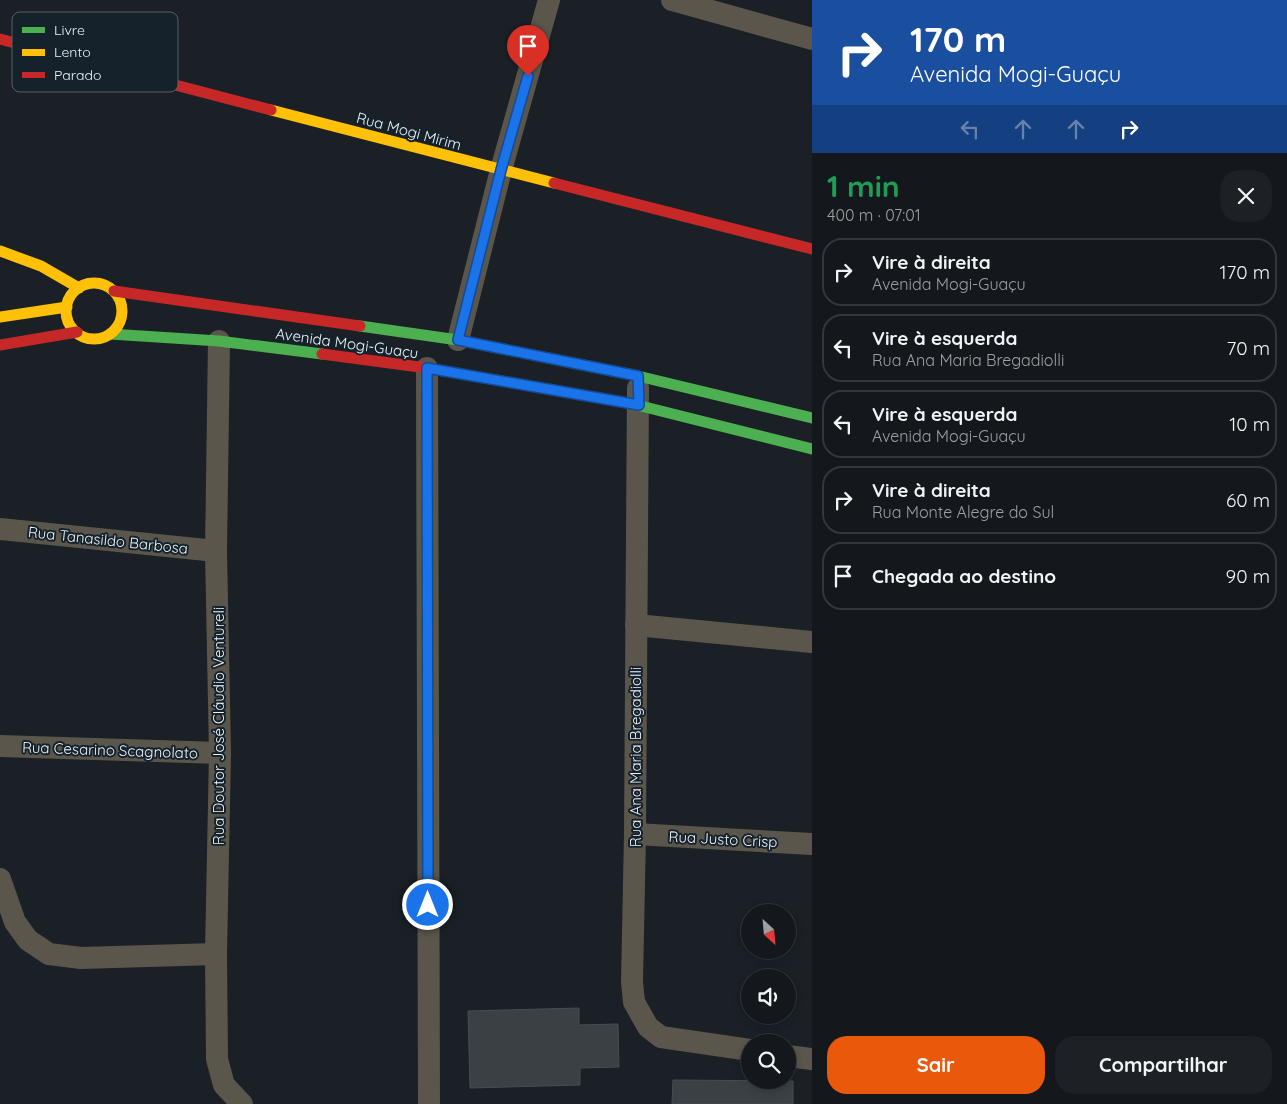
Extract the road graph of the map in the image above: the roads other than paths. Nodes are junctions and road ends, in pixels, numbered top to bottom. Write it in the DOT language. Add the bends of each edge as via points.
graph roads {
  1 [pos="549,0"];
  2 [pos="672,0"];
  3 [pos="812,39"];
  4 [pos="178,86"];
  5 [pos="501,170"];
  6 [pos="812,249"];
  7 [pos="0,251"];
  8 [pos="79,288"];
  9 [pos="114,291"];
  10 [pos="67,307"];
  11 [pos="0,317"];
  12 [pos="77,332"];
  13 [pos="110,334"];
  14 [pos="458,340"];
  15 [pos="219,341"];
  16 [pos="0,345"];
  17 [pos="427,368"];
  18 [pos="638,376"];
  19 [pos="639,405"];
  20 [pos="812,418"];
  21 [pos="812,449"];
  22 [pos="0,529"];
  23 [pos="216,550"];
  24 [pos="636,625"];
  25 [pos="812,642"];
  26 [pos="0,746"];
  27 [pos="220,753"];
  28 [pos="635,834"];
  29 [pos="812,844"];
  30 [pos="0,879"];
  31 [pos="216,954"];
  32 [pos="741,1049"];
  33 [pos="796,1057"];
  34 [pos="812,1059"];
  35 [pos="242,1104"];
  36 [pos="429,1104"];
  1 -- 5 [label="street"];
  2 -- 3 [label="street"];
  4 -- 5 [label="street, Rua Mogi Mirim"];
  5 -- 6 [label="street, Rua Mogi Mirim"];
  5 -- 14 [label="street"];
  7 -- 8 [label="street" via="57,273"];
  8 -- 9 [label="street" via="97,283"];
  8 -- 10 [label="street"];
  9 -- 13 [label="street" via="122,308 117,327"];
  9 -- 14 [label="street, Avenida Mogi-Guaçu"];
  10 -- 11 [label="street"];
  10 -- 12 [label="street" via="67,317"];
  12 -- 13 [label="street" via="93,338"];
  12 -- 16 [label="street"];
  13 -- 15 [label="street, Avenida Mogi-Guaçu"];
  14 -- 18 [label="street, Avenida Mogi-Guaçu"];
  15 -- 17 [label="street, Avenida Mogi-Guaçu"];
  15 -- 23 [label="street, Rua Doutor José Cláudio Ventureli"];
  17 -- 19 [label="street, Avenida Mogi-Guaçu"];
  17 -- 36 [label="street"];
  18 -- 19 [label="street, Rua Ana Maria Bregadiolli"];
  18 -- 20 [label="street, Avenida Mogi-Guaçu"];
  19 -- 21 [label="street, Avenida Mogi-Guaçu"];
  19 -- 24 [label="street, Rua Ana Maria Bregadiolli"];
  22 -- 23 [label="street, Rua Tanasildo Barbosa"];
  23 -- 27 [label="street, Rua Doutor José Cláudio Ventureli"];
  24 -- 25 [label="street"];
  24 -- 28 [label="street, Rua Ana Maria Bregadiolli"];
  26 -- 27 [label="street, Rua Cesarino Scagnolato"];
  27 -- 31 [label="street, Rua Doutor José Cláudio Ventureli"];
  28 -- 29 [label="street, Rua Justo Crisp"];
  28 -- 32 [label="street, Rua Ana Maria Bregadiolli" via="634,1002 648,1027 661,1037"];
  30 -- 31 [label="street" via="15,922 28,940 49,954 81,958"];
  31 -- 35 [label="street, Rua Doutor José Cláudio Ventureli" via="217,1059 224,1085"];
  33 -- 34 [label="street"];
}
